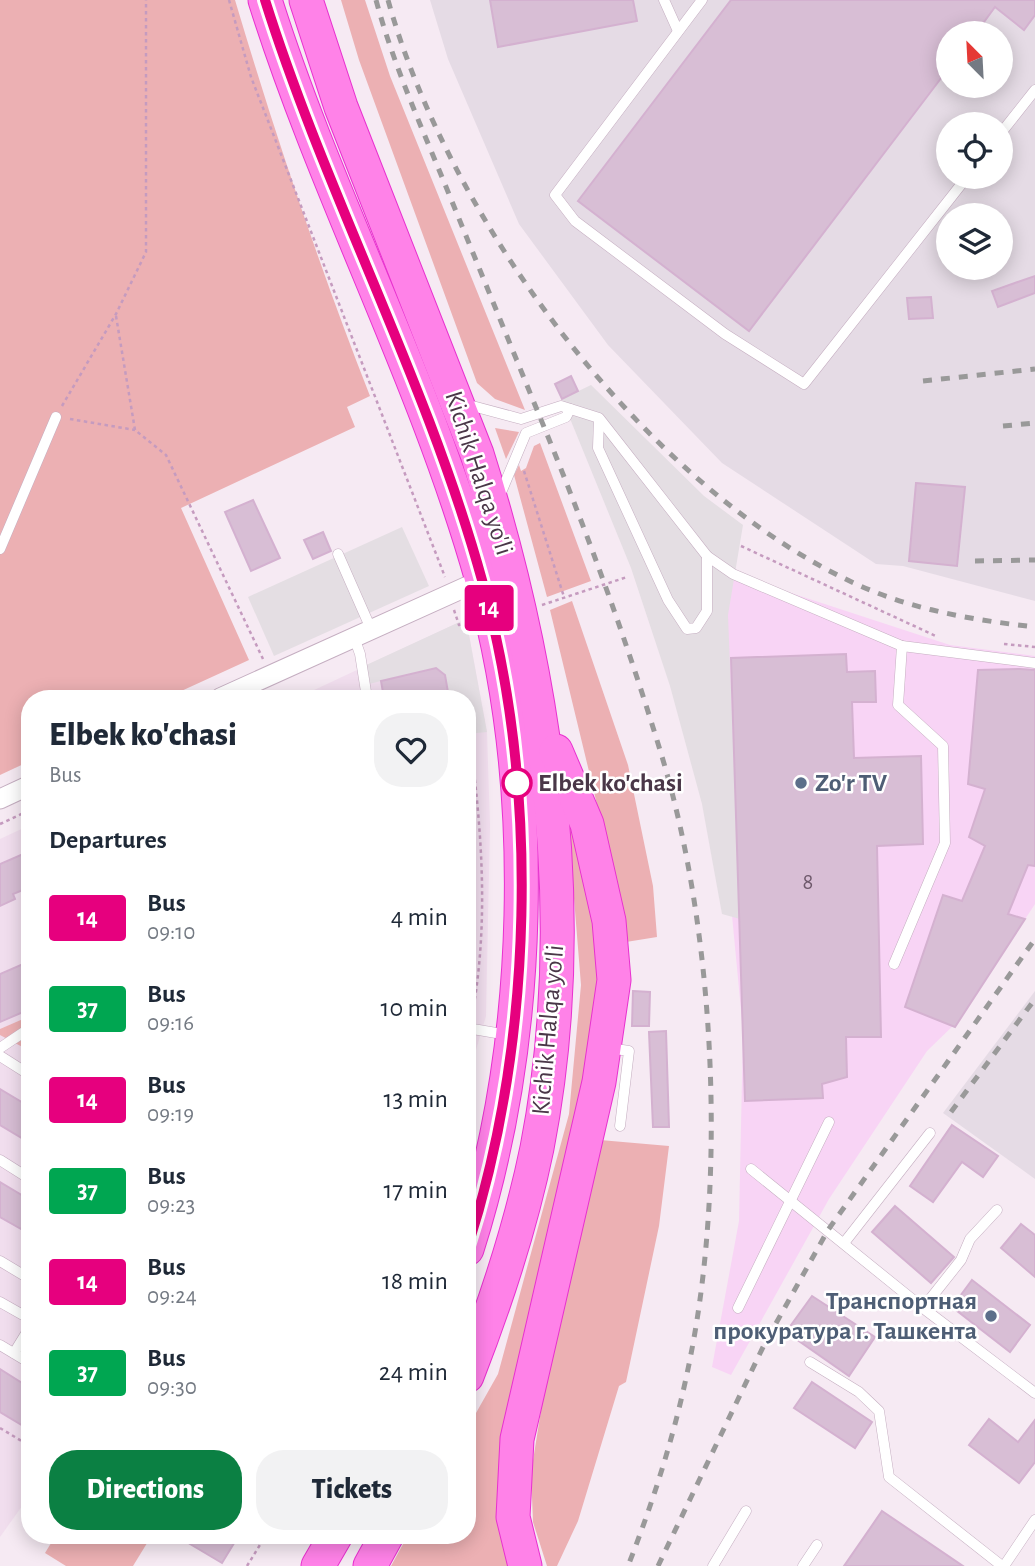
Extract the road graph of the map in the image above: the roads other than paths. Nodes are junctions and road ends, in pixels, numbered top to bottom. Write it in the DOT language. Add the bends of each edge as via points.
graph roads {
  1 [pos="265,0"];
  2 [pos="306,0"];
  3 [pos="664,0"];
  4 [pos="702,0"];
  5 [pos="678,31"];
  6 [pos="1035,90"];
  7 [pos="1013,118"];
  8 [pos="958,189"];
  9 [pos="441,409"];
  10 [pos="570,409"];
  11 [pos="56,417"];
  12 [pos="599,418"];
  13 [pos="495,510"];
  14 [pos="0,549"];
  15 [pos="338,554"];
  16 [pos="707,556"];
  17 [pos="496,574"];
  18 [pos="363,633"];
  19 [pos="902,646"];
  20 [pos="1035,663"];
  21 [pos="237,690"];
  22 [pos="366,690"];
  23 [pos="537,707"];
  24 [pos="21,789"];
  25 [pos="0,799"];
  26 [pos="894,964"];
  27 [pos="476,1029"];
  28 [pos="21,1034"];
  29 [pos="513,1036"];
  30 [pos="605,1047"];
  31 [pos="0,1048"];
  32 [pos="0,1056"];
  33 [pos="21,1069"];
  34 [pos="829,1122"];
  35 [pos="620,1126"];
  36 [pos="930,1133"];
  37 [pos="0,1160"];
  38 [pos="751,1168"];
  39 [pos="21,1173"];
  40 [pos="791,1201"];
  41 [pos="997,1210"];
  42 [pos="476,1215"];
  43 [pos="844,1244"];
  44 [pos="0,1261"];
  45 [pos="21,1274"];
  46 [pos="0,1302"];
  47 [pos="738,1308"];
  48 [pos="922,1308"];
  49 [pos="21,1314"];
  50 [pos="21,1342"];
  51 [pos="0,1345"];
  52 [pos="14,1353"];
  53 [pos="476,1353"];
  54 [pos="21,1357"];
  55 [pos="810,1362"];
  56 [pos="1035,1393"];
  57 [pos="746,1511"];
  58 [pos="1035,1520"];
  59 [pos="382,1544"];
  60 [pos="817,1545"];
  61 [pos="329,1548"];
  62 [pos="304,1566"];
  63 [pos="370,1566"];
  64 [pos="525,1566"];
  65 [pos="713,1566"];
  66 [pos="803,1566"];
  67 [pos="1003,1566"];
  1 -- 9 [label="highway, Kichik Halqa yo'li" via="298,96"];
  2 -- 9 [label="highway, Kichik Halqa yo'li"];
  3 -- 5 [label="lane"];
  4 -- 5 [label="lane"];
  5 -- 8 [label="lane" via="555,195 575,221 725,334 804,384"];
  6 -- 7 [label="lane"];
  9 -- 10 [label="lane" via="521,419 561,406"];
  9 -- 13 [label="highway, Kichik Halqa yo'li"];
  9 -- 17 [label="highway, Kichik Halqa yo'li"];
  10 -- 12 [label="lane"];
  10 -- 13 [label="lane" via="566,417 526,433"];
  11 -- 14 [label="lane"];
  12 -- 16 [label="lane"];
  12 -- 16 [label="lane" via="598,448 668,600 687,629 696,628 707,611"];
  13 -- 17 [label="highway, Kichik Halqa yo'li"];
  15 -- 18 [label="lane"];
  16 -- 19 [label="lane" via="733,574"];
  17 -- 18 [label="street" via="451,604"];
  17 -- 23 [label="highway, Kichik Halqa yo'li"];
  17 -- 29 [label="highway, Kichik Halqa yo'li" via="517,783 519,927"];
  18 -- 21 [label="street"];
  18 -- 22 [label="lane" via="360,654"];
  19 -- 20 [label="lane"];
  19 -- 26 [label="lane" via="898,705 943,746 945,843"];
  23 -- 30 [label="highway" via="587,824 609,921 614,980"];
  23 -- 53 [label="highway, Kichik Halqa yo'li" via="552,811 557,889 547,1083 522,1210"];
  24 -- 25 [label="street"];
  27 -- 29 [label="lane"];
  28 -- 31 [label="lane"];
  29 -- 42 [label="highway, Kichik Halqa yo'li" via="502,1115"];
  30 -- 35 [label="lane" via="629,1051"];
  30 -- 64 [label="highway" via="522,1411 513,1517"];
  32 -- 33 [label="lane"];
  34 -- 40 [label="lane"];
  36 -- 43 [label="lane"];
  37 -- 39 [label="lane"];
  38 -- 40 [label="lane"];
  40 -- 43 [label="lane"];
  40 -- 47 [label="lane"];
  41 -- 48 [label="lane" via="970,1239 961,1260"];
  43 -- 48 [label="lane"];
  44 -- 45 [label="lane"];
  46 -- 49 [label="lane"];
  48 -- 56 [label="lane"];
  50 -- 52 [label="lane"];
  51 -- 52 [label="lane"];
  52 -- 54 [label="lane"];
  55 -- 67 [label="lane" via="859,1392 879,1411 889,1477"];
  57 -- 65 [label="lane"];
  58 -- 67 [label="lane"];
  59 -- 63 [label="highway"];
  60 -- 66 [label="lane"];
  61 -- 62 [label="lane"];
}
